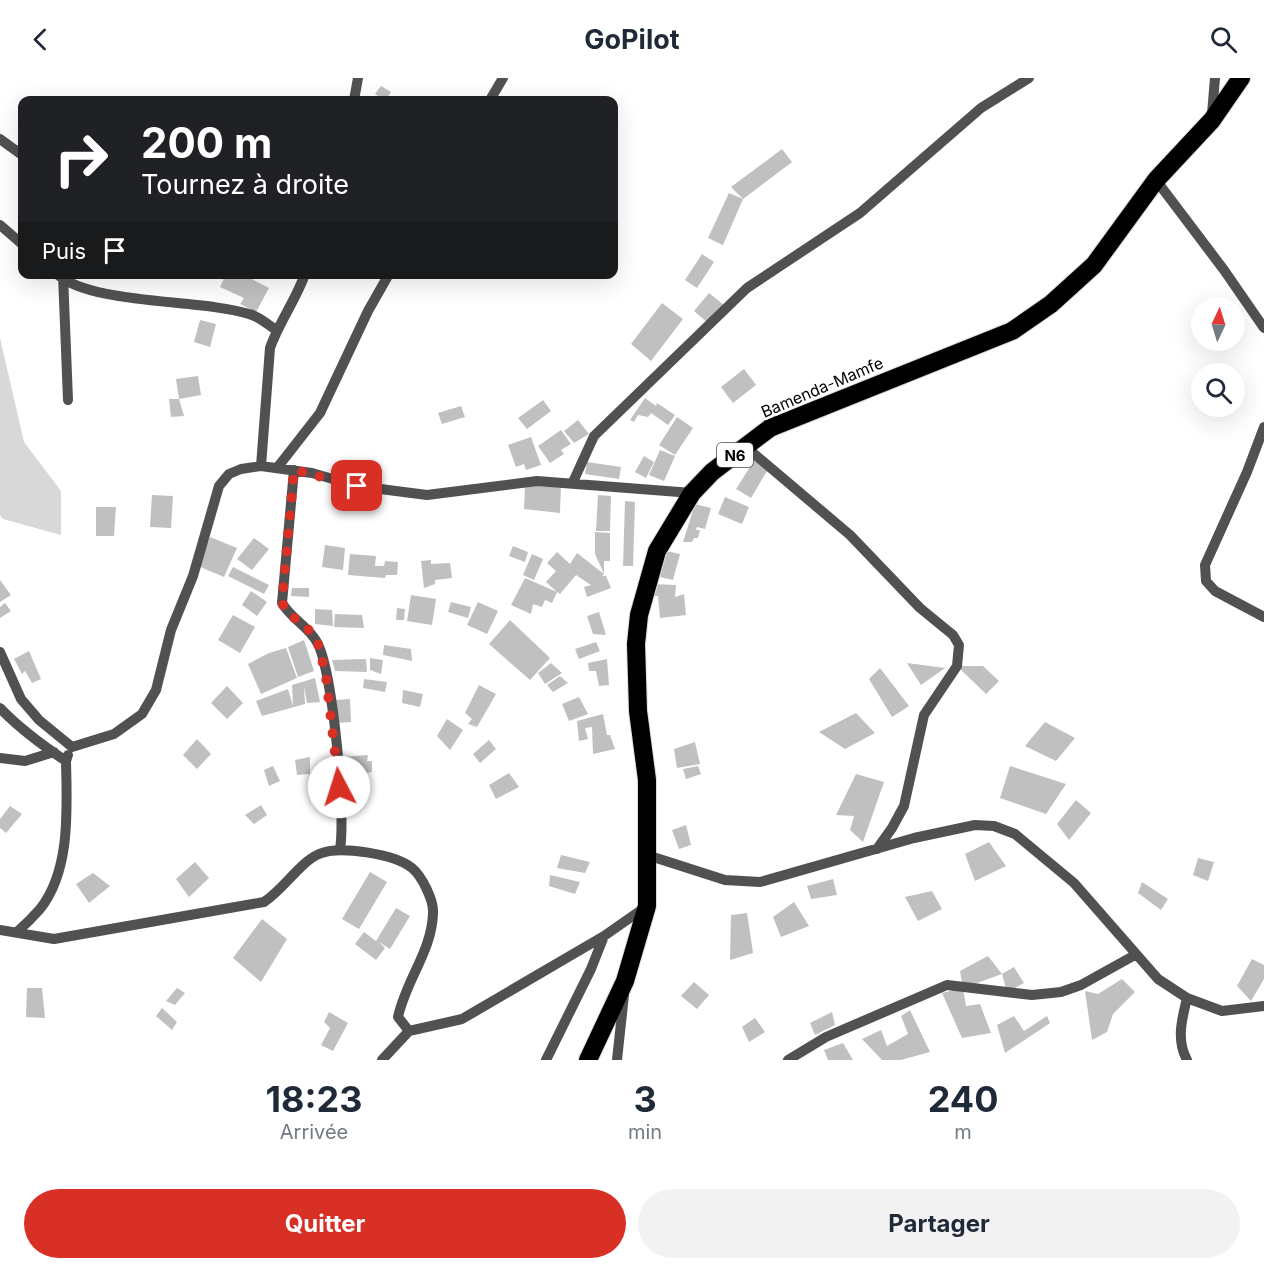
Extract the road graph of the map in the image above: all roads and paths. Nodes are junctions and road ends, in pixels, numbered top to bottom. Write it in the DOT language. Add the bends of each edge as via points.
graph roads {
  1 [pos="358,78"];
  2 [pos="503,78"];
  3 [pos="1029,78"];
  4 [pos="1215,78"];
  5 [pos="1241,78"];
  6 [pos="355,96"];
  7 [pos="492,96"];
  8 [pos="1212,120"];
  9 [pos="0,139"];
  10 [pos="18,152"];
  11 [pos="1156,180"];
  12 [pos="0,225"];
  13 [pos="18,241"];
  14 [pos="61,279"];
  15 [pos="68,279"];
  16 [pos="303,279"];
  17 [pos="386,279"];
  18 [pos="1264,328"];
  19 [pos="276,330"];
  20 [pos="68,400"];
  21 [pos="1264,427"];
  22 [pos="746,447"];
  23 [pos="261,466"];
  24 [pos="277,468"];
  25 [pos="294,470"];
  26 [pos="573,482"];
  27 [pos="692,493"];
  28 [pos="1264,617"];
  29 [pos="0,652"];
  30 [pos="0,708"];
  31 [pos="72,747"];
  32 [pos="54,752"];
  33 [pos="0,758"];
  34 [pos="66,761"];
  35 [pos="340,849"];
  36 [pos="877,849"];
  37 [pos="647,855"];
  38 [pos="647,906"];
  39 [pos="0,930"];
  40 [pos="17,932"];
  41 [pos="604,936"];
  42 [pos="1135,955"];
  43 [pos="625,981"];
  44 [pos="1187,998"];
  45 [pos="1264,1006"];
  46 [pos="409,1031"];
  47 [pos="382,1060"];
  48 [pos="546,1060"];
  49 [pos="588,1060"];
  50 [pos="616,1060"];
  51 [pos="788,1060"];
  52 [pos="1187,1060"];
  1 -- 6 [label="street"];
  2 -- 7 [label="street"];
  3 -- 26 [label="street" via="981,108 860,213 747,288 594,436"];
  4 -- 8 [label="street"];
  5 -- 8 [label="highway, Bamenda-Mamfe / N6"];
  8 -- 11 [label="highway, Bamenda-Mamfe / N6"];
  9 -- 10 [label="street"];
  11 -- 18 [label="street"];
  11 -- 22 [label="highway, Bamenda-Mamfe / N6" via="1094,265 1052,304 1012,331 793,417 770,428"];
  12 -- 13 [label="street"];
  14 -- 20 [label="street"];
  15 -- 19 [label="street" via="104,294 251,314"];
  16 -- 19 [label="street"];
  17 -- 24 [label="street" via="320,413"];
  19 -- 23 [label="street" via="270,348"];
  21 -- 28 [label="street" via="1204,565 1206,581 1215,591"];
  22 -- 27 [label="highway, Bamenda-Mamfe / N6" via="712,472"];
  22 -- 36 [label="street" via="850,535 959,645 957,666 924,715 904,806"];
  23 -- 24 [label="street"];
  23 -- 31 [label="street" via="229,474 219,486 193,576 171,630 156,690 142,714 114,734"];
  24 -- 25 [label="street"];
  25 -- 26 [label="street" via="357,486 427,495 481,490 507,483"];
  25 -- 35 [label="street" via="282,603 310,631 324,667 338,772"];
  26 -- 27 [label="street"];
  27 -- 37 [label="highway, Bamenda-Mamfe / N6" via="657,551 639,615 636,644 647,780"];
  29 -- 31 [label="street" via="21,699"];
  30 -- 32 [label="street" via="21,730"];
  31 -- 34 [label="street"];
  32 -- 33 [label="street" via="26,761"];
  32 -- 34 [label="street"];
  34 -- 40 [label="street" via="65,826 59,873 41,908"];
  35 -- 40 [label="street" via="318,854 279,893 264,902 54,939"];
  35 -- 46 [label="street" via="385,856 412,868 424,884 434,910 429,943 407,985 398,1017"];
  36 -- 37 [label="street" via="760,882 725,880"];
  36 -- 42 [label="street" via="975,825 994,826 1015,834 1074,883"];
  37 -- 38 [label="highway, Bamenda-Mamfe / N6"];
  38 -- 41 [label="street"];
  38 -- 43 [label="highway, Bamenda-Mamfe / N6"];
  39 -- 40 [label="street"];
  41 -- 46 [label="street" via="462,1019"];
  41 -- 48 [label="street"];
  42 -- 44 [label="street" via="1158,979"];
  42 -- 51 [label="street" via="1061,992 1032,995 947,985 826,1037"];
  43 -- 49 [label="highway, Bamenda-Mamfe / N6"];
  43 -- 50 [label="street"];
  44 -- 45 [label="street" via="1222,1011"];
  44 -- 52 [label="street" via="1180,1030 1181,1048"];
  46 -- 47 [label="street"];
}
